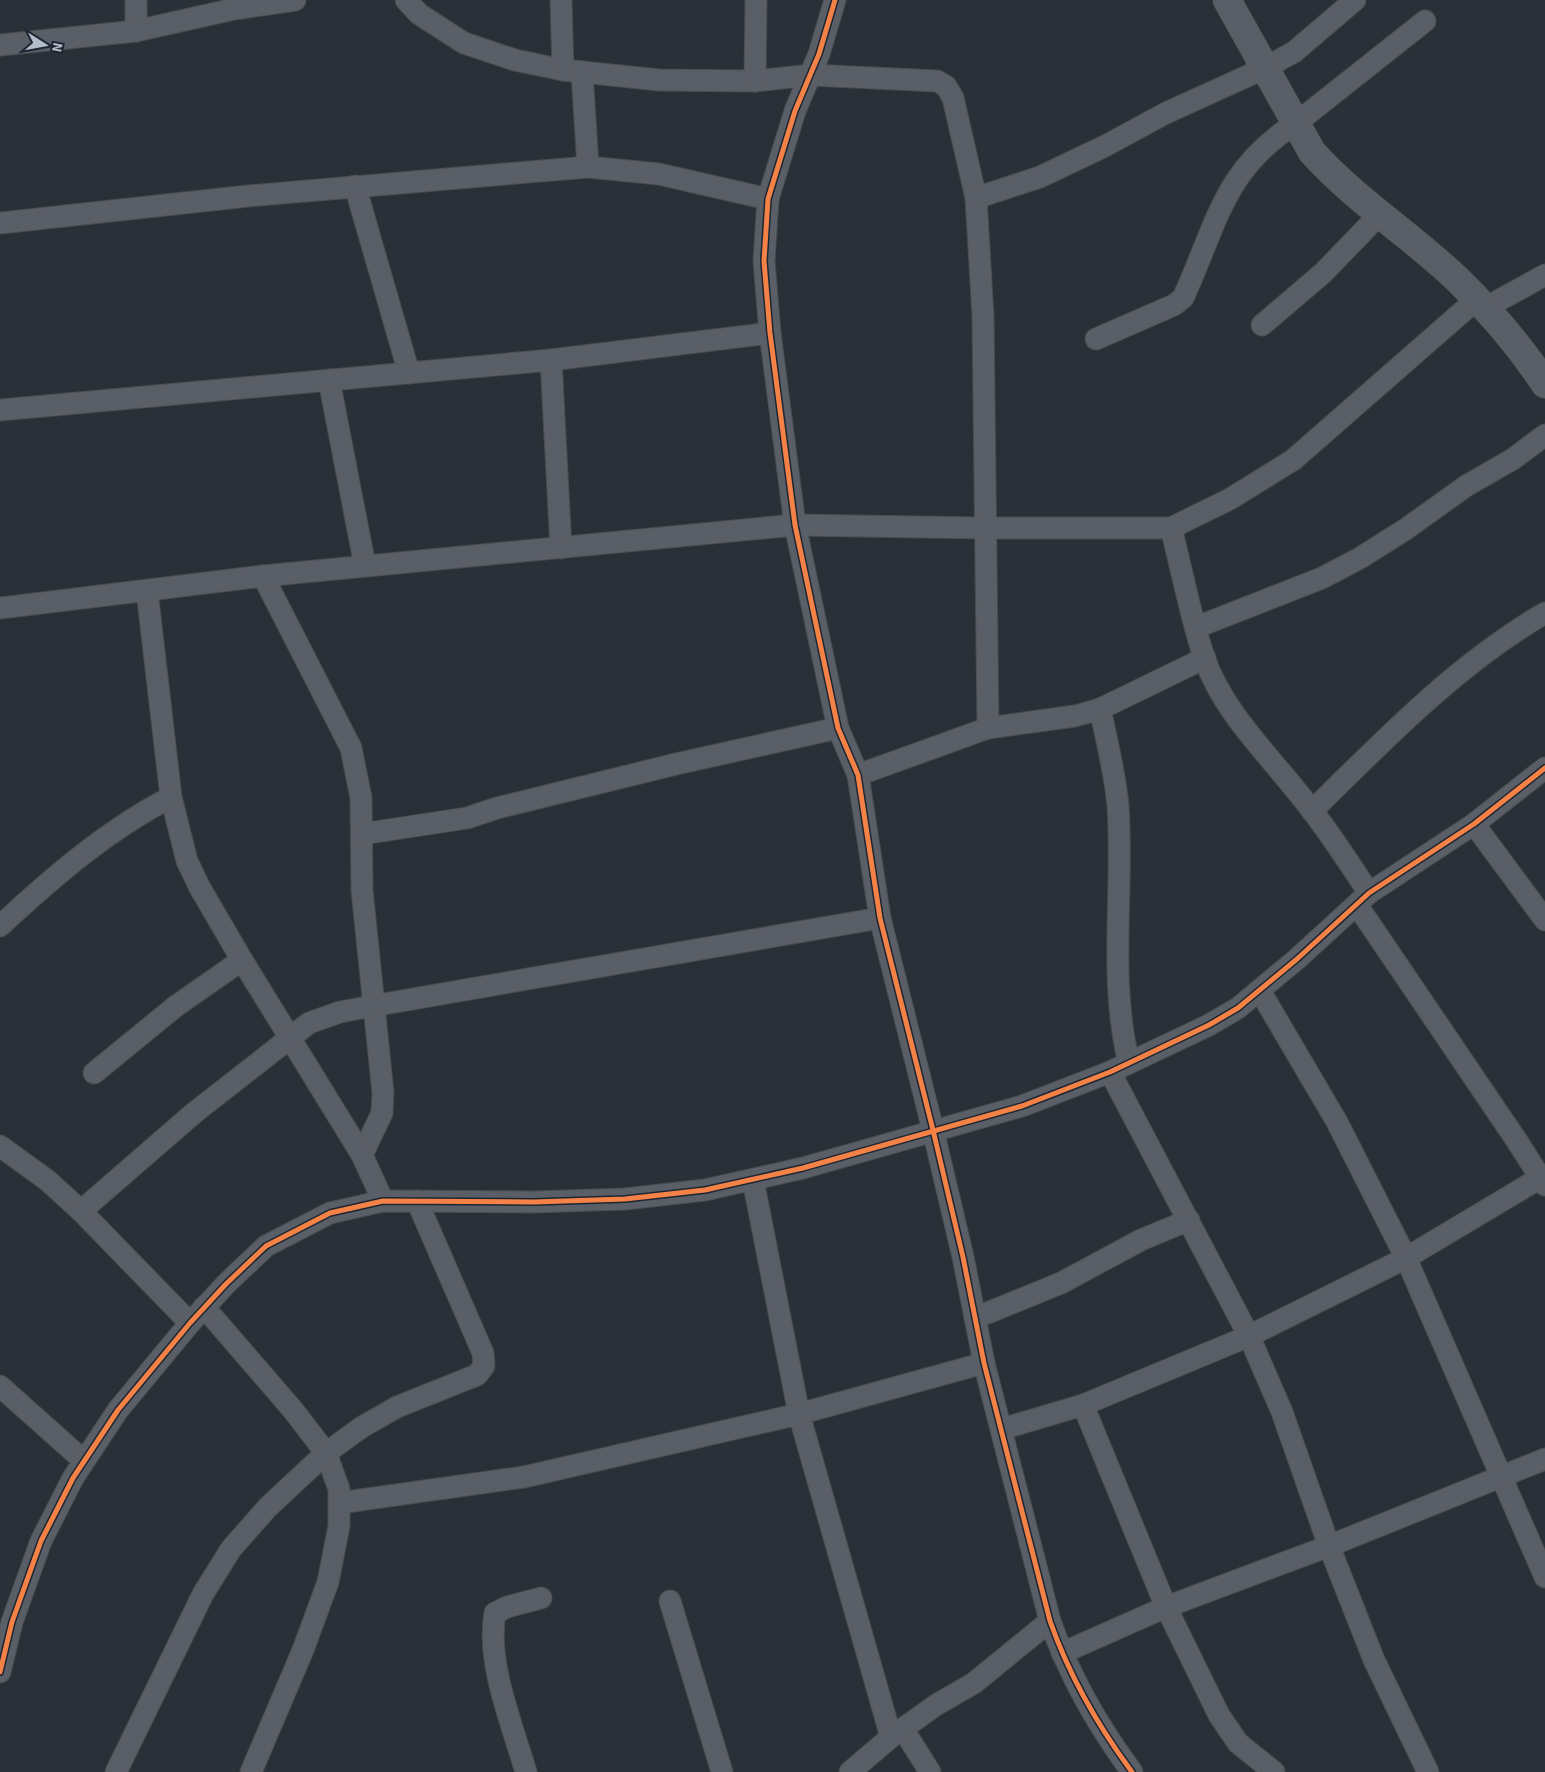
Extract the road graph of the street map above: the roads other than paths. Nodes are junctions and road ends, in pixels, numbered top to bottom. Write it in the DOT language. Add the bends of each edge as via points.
graph roads {
  1 [pos="136,0"];
  2 [pos="295,0"];
  3 [pos="406,0"];
  4 [pos="561,0"];
  5 [pos="756,0"];
  6 [pos="835,0"];
  7 [pos="1227,0"];
  8 [pos="1355,0"];
  9 [pos="1425,21"];
  10 [pos="136,31"];
  11 [pos="0,45"];
  12 [pos="1264,68"];
  13 [pos="572,71"];
  14 [pos="811,75"];
  15 [pos="755,81"];
  16 [pos="1295,124"];
  17 [pos="588,167"];
  18 [pos="355,186"];
  19 [pos="976,198"];
  20 [pos="768,199"];
  21 [pos="1380,214"];
  22 [pos="0,222"];
  23 [pos="1545,274"];
  24 [pos="1481,303"];
  25 [pos="1262,325"];
  26 [pos="770,333"];
  27 [pos="1096,339"];
  28 [pos="551,360"];
  29 [pos="410,373"];
  30 [pos="329,380"];
  31 [pos="1545,384"];
  32 [pos="0,410"];
  33 [pos="1545,435"];
  34 [pos="795,525"];
  35 [pos="984,528"];
  36 [pos="1171,528"];
  37 [pos="561,548"];
  38 [pos="366,566"];
  39 [pos="263,576"];
  40 [pos="147,591"];
  41 [pos="0,608"];
  42 [pos="1545,613"];
  43 [pos="1197,627"];
  44 [pos="1204,658"];
  45 [pos="1100,709"];
  46 [pos="838,728"];
  47 [pos="988,728"];
  48 [pos="1545,768"];
  49 [pos="858,775"];
  50 [pos="171,797"];
  51 [pos="1312,810"];
  52 [pos="1474,824"];
  53 [pos="362,834"];
  54 [pos="1363,899"];
  55 [pos="880,918"];
  56 [pos="1545,920"];
  57 [pos="0,926"];
  58 [pos="242,960"];
  59 [pos="1260,991"];
  60 [pos="372,1006"];
  61 [pos="290,1036"];
  62 [pos="1128,1063"];
  63 [pos="1110,1072"];
  64 [pos="94,1073"];
  65 [pos="934,1130"];
  66 [pos="0,1146"];
  67 [pos="362,1155"];
  68 [pos="1543,1179"];
  69 [pos="753,1180"];
  70 [pos="384,1201"];
  71 [pos="417,1201"];
  72 [pos="82,1211"];
  73 [pos="1190,1220"];
  74 [pos="1406,1258"];
  75 [pos="204,1307"];
  76 [pos="975,1318"];
  77 [pos="190,1323"];
  78 [pos="1249,1336"];
  79 [pos="984,1362"];
  80 [pos="0,1386"];
  81 [pos="1083,1406"];
  82 [pos="799,1414"];
  83 [pos="1002,1429"];
  84 [pos="326,1453"];
  85 [pos="1545,1459"];
  86 [pos="84,1461"];
  87 [pos="1502,1477"];
  88 [pos="339,1503"];
  89 [pos="1329,1546"];
  90 [pos="1545,1577"];
  91 [pos="541,1598"];
  92 [pos="670,1601"];
  93 [pos="1166,1607"];
  94 [pos="1050,1621"];
  95 [pos="1062,1654"];
  96 [pos="0,1672"];
  97 [pos="897,1733"];
  98 [pos="116,1772"];
  99 [pos="251,1772"];
  100 [pos="526,1772"];
  101 [pos="722,1772"];
  102 [pos="850,1772"];
  103 [pos="930,1772"];
  104 [pos="1132,1772"];
  105 [pos="1274,1772"];
  106 [pos="1428,1772"];
  1 -- 10 [label="street"];
  2 -- 10 [label="street" via="234,9"];
  3 -- 13 [label="street" via="419,14 464,43 515,60"];
  4 -- 13 [label="street"];
  5 -- 15 [label="street"];
  6 -- 14 [label="street"];
  7 -- 12 [label="street"];
  8 -- 12 [label="street" via="1294,52"];
  9 -- 16 [label="street"];
  10 -- 11 [label="street"];
  12 -- 16 [label="street"];
  12 -- 19 [label="street" via="1040,177"];
  13 -- 15 [label="street" via="659,80"];
  13 -- 17 [label="street"];
  14 -- 15 [label="street"];
  14 -- 19 [label="street" via="937,81 946,86 953,98"];
  14 -- 20 [label="street" via="795,111"];
  16 -- 21 [label="street" via="1312,152 1330,172"];
  16 -- 27 [label="street" via="1275,136 1240,173 1224,197 1183,298"];
  17 -- 18 [label="street"];
  17 -- 20 [label="street" via="659,174"];
  18 -- 22 [label="street"];
  18 -- 29 [label="street"];
  19 -- 35 [label="street" via="983,316"];
  20 -- 26 [label="street" via="764,261"];
  21 -- 24 [label="street"];
  21 -- 25 [label="street" via="1323,273"];
  23 -- 24 [label="street"];
  24 -- 31 [label="street"];
  24 -- 36 [label="street" via="1293,460 1230,499"];
  26 -- 28 [label="street"];
  26 -- 34 [label="street"];
  28 -- 29 [label="street"];
  28 -- 37 [label="street"];
  29 -- 30 [label="street"];
  30 -- 32 [label="street"];
  30 -- 38 [label="street"];
  33 -- 43 [label="street" via="1360,558 1322,578"];
  34 -- 35 [label="street"];
  34 -- 37 [label="street"];
  34 -- 46 [label="street"];
  35 -- 36 [label="street"];
  35 -- 47 [label="street"];
  36 -- 43 [label="street"];
  37 -- 38 [label="street"];
  38 -- 39 [label="street"];
  39 -- 40 [label="street"];
  39 -- 53 [label="street" via="351,748 361,798"];
  40 -- 41 [label="street"];
  40 -- 50 [label="street"];
  42 -- 51 [label="street" via="1519,628 1442,686"];
  43 -- 44 [label="street"];
  44 -- 45 [label="street"];
  44 -- 51 [label="street" via="1224,697 1265,755"];
  45 -- 47 [label="street" via="1075,716"];
  45 -- 62 [label="street" via="1118,808 1116,913 1119,1001"];
  46 -- 49 [label="street"];
  46 -- 53 [label="street" via="676,764 468,818"];
  47 -- 49 [label="street"];
  48 -- 52 [label="street"];
  49 -- 55 [label="street"];
  50 -- 57 [label="street" via="95,843"];
  50 -- 58 [label="street" via="187,861"];
  51 -- 54 [label="street"];
  52 -- 54 [label="street"];
  52 -- 56 [label="street"];
  53 -- 60 [label="street" via="362,890"];
  54 -- 59 [label="street"];
  54 -- 68 [label="street"];
  55 -- 60 [label="street"];
  55 -- 65 [label="street"];
  58 -- 61 [label="street"];
  58 -- 64 [label="street" via="176,1006"];
  59 -- 62 [label="street" via="1209,1025"];
  59 -- 74 [label="street" via="1337,1122"];
  60 -- 61 [label="street" via="340,1012 309,1023"];
  60 -- 67 [label="street" via="383,1093 382,1112"];
  61 -- 67 [label="street"];
  61 -- 72 [label="street" via="186,1119"];
  62 -- 63 [label="street"];
  63 -- 65 [label="street" via="1022,1106"];
  63 -- 73 [label="street"];
  65 -- 69 [label="street"];
  65 -- 76 [label="street"];
  66 -- 72 [label="street" via="48,1180"];
  67 -- 70 [label="street"];
  68 -- 74 [label="street"];
  69 -- 71 [label="street" via="704,1190 625,1198 534,1202"];
  69 -- 82 [label="street"];
  70 -- 71 [label="street"];
  70 -- 75 [label="street" via="330,1213 266,1246"];
  71 -- 84 [label="street" via="483,1354 484,1366 477,1375 397,1407"];
  72 -- 77 [label="street"];
  73 -- 76 [label="street" via="1141,1240 1061,1283"];
  73 -- 78 [label="street"];
  74 -- 78 [label="street"];
  74 -- 87 [label="street"];
  75 -- 77 [label="street"];
  75 -- 84 [label="street"];
  76 -- 79 [label="street"];
  77 -- 86 [label="street" via="118,1410"];
  78 -- 81 [label="street"];
  78 -- 89 [label="street" via="1282,1412"];
  79 -- 82 [label="street"];
  79 -- 83 [label="street"];
  80 -- 86 [label="street"];
  81 -- 83 [label="street"];
  81 -- 93 [label="street"];
  82 -- 88 [label="street" via="524,1477"];
  82 -- 97 [label="street"];
  83 -- 94 [label="street"];
  84 -- 88 [label="street" via="340,1489"];
  84 -- 98 [label="street" via="268,1507 231,1550 203,1594"];
  85 -- 87 [label="street"];
  86 -- 96 [label="street" via="41,1541 12,1622"];
  87 -- 89 [label="street"];
  87 -- 90 [label="street"];
  88 -- 99 [label="street" via="339,1526 328,1582"];
  89 -- 93 [label="street"];
  89 -- 106 [label="street" via="1374,1660"];
  91 -- 100 [label="street" via="495,1613 492,1631 493,1654"];
  92 -- 101 [label="street"];
  93 -- 95 [label="street"];
  93 -- 105 [label="street" via="1224,1722 1238,1743"];
  94 -- 95 [label="street"];
  94 -- 97 [label="street" via="974,1683"];
  95 -- 104 [label="street" via="1077,1685"];
  97 -- 102 [label="street"];
  97 -- 103 [label="street"];
}
